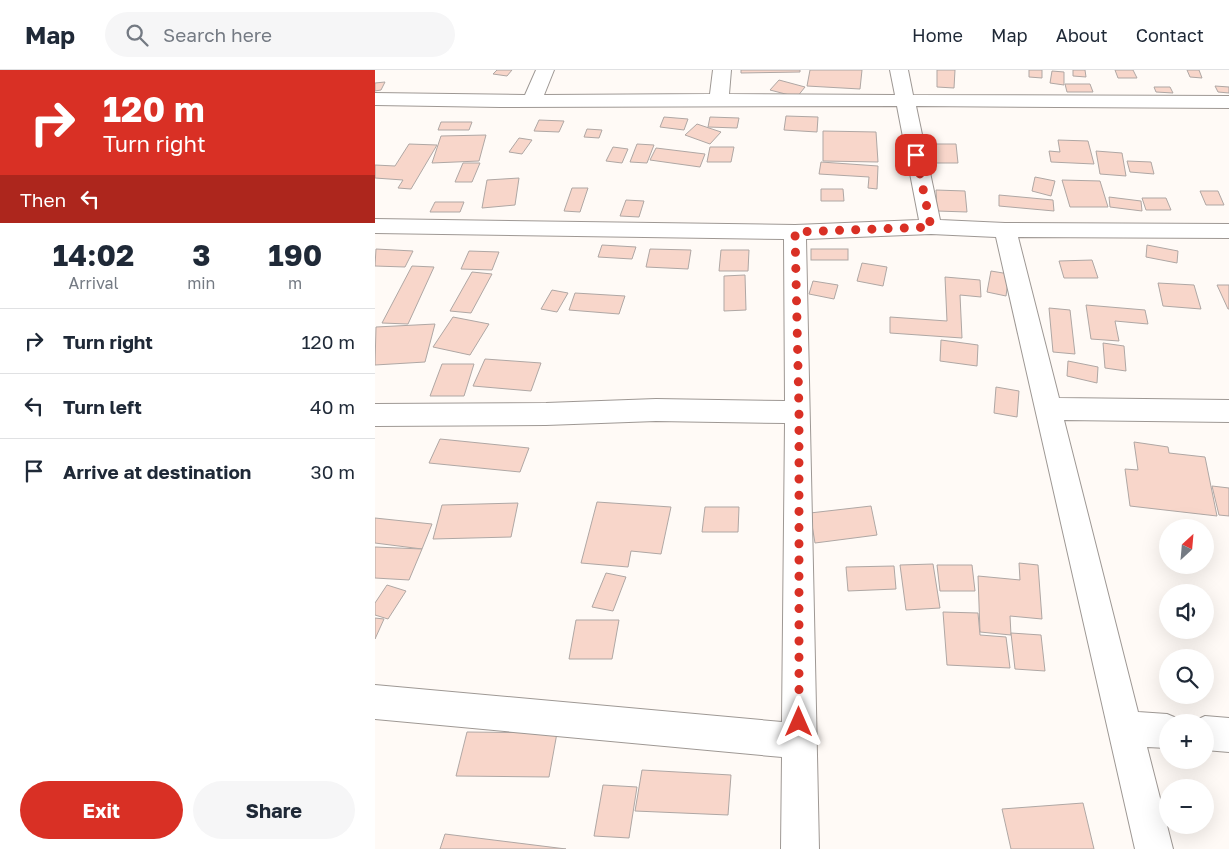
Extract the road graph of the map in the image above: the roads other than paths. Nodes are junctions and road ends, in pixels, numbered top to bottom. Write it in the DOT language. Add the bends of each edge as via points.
graph roads {
  1 [pos="545,70"];
  2 [pos="722,70"];
  3 [pos="899,70"];
  4 [pos="375,99"];
  5 [pos="532,100"];
  6 [pos="719,100"];
  7 [pos="904,100"];
  8 [pos="1229,102"];
  9 [pos="375,226"];
  10 [pos="931,227"];
  11 [pos="1005,230"];
  12 [pos="1229,231"];
  13 [pos="795,232"];
  14 [pos="1048,409"];
  15 [pos="1229,411"];
  16 [pos="799,412"];
  17 [pos="375,415"];
  18 [pos="375,702"];
  19 [pos="1125,728"];
  20 [pos="1159,730"];
  21 [pos="1214,734"];
  22 [pos="1229,735"];
  23 [pos="799,741"];
  24 [pos="800,849"];
  25 [pos="1153,849"];
  1 -- 5 [label="street"];
  2 -- 6 [label="street"];
  3 -- 7 [label="street"];
  4 -- 5 [label="street"];
  5 -- 6 [label="street"];
  6 -- 7 [label="street"];
  7 -- 8 [label="street"];
  7 -- 10 [label="street"];
  9 -- 13 [label="street"];
  10 -- 11 [label="street"];
  10 -- 13 [label="street"];
  11 -- 12 [label="street"];
  11 -- 14 [label="street"];
  13 -- 16 [label="street"];
  14 -- 15 [label="street"];
  14 -- 19 [label="street"];
  16 -- 17 [label="street" via="656,410"];
  16 -- 23 [label="street"];
  18 -- 23 [label="street"];
  19 -- 20 [label="street"];
  19 -- 25 [label="street"];
  21 -- 22 [label="street"];
  23 -- 24 [label="street"];
}
